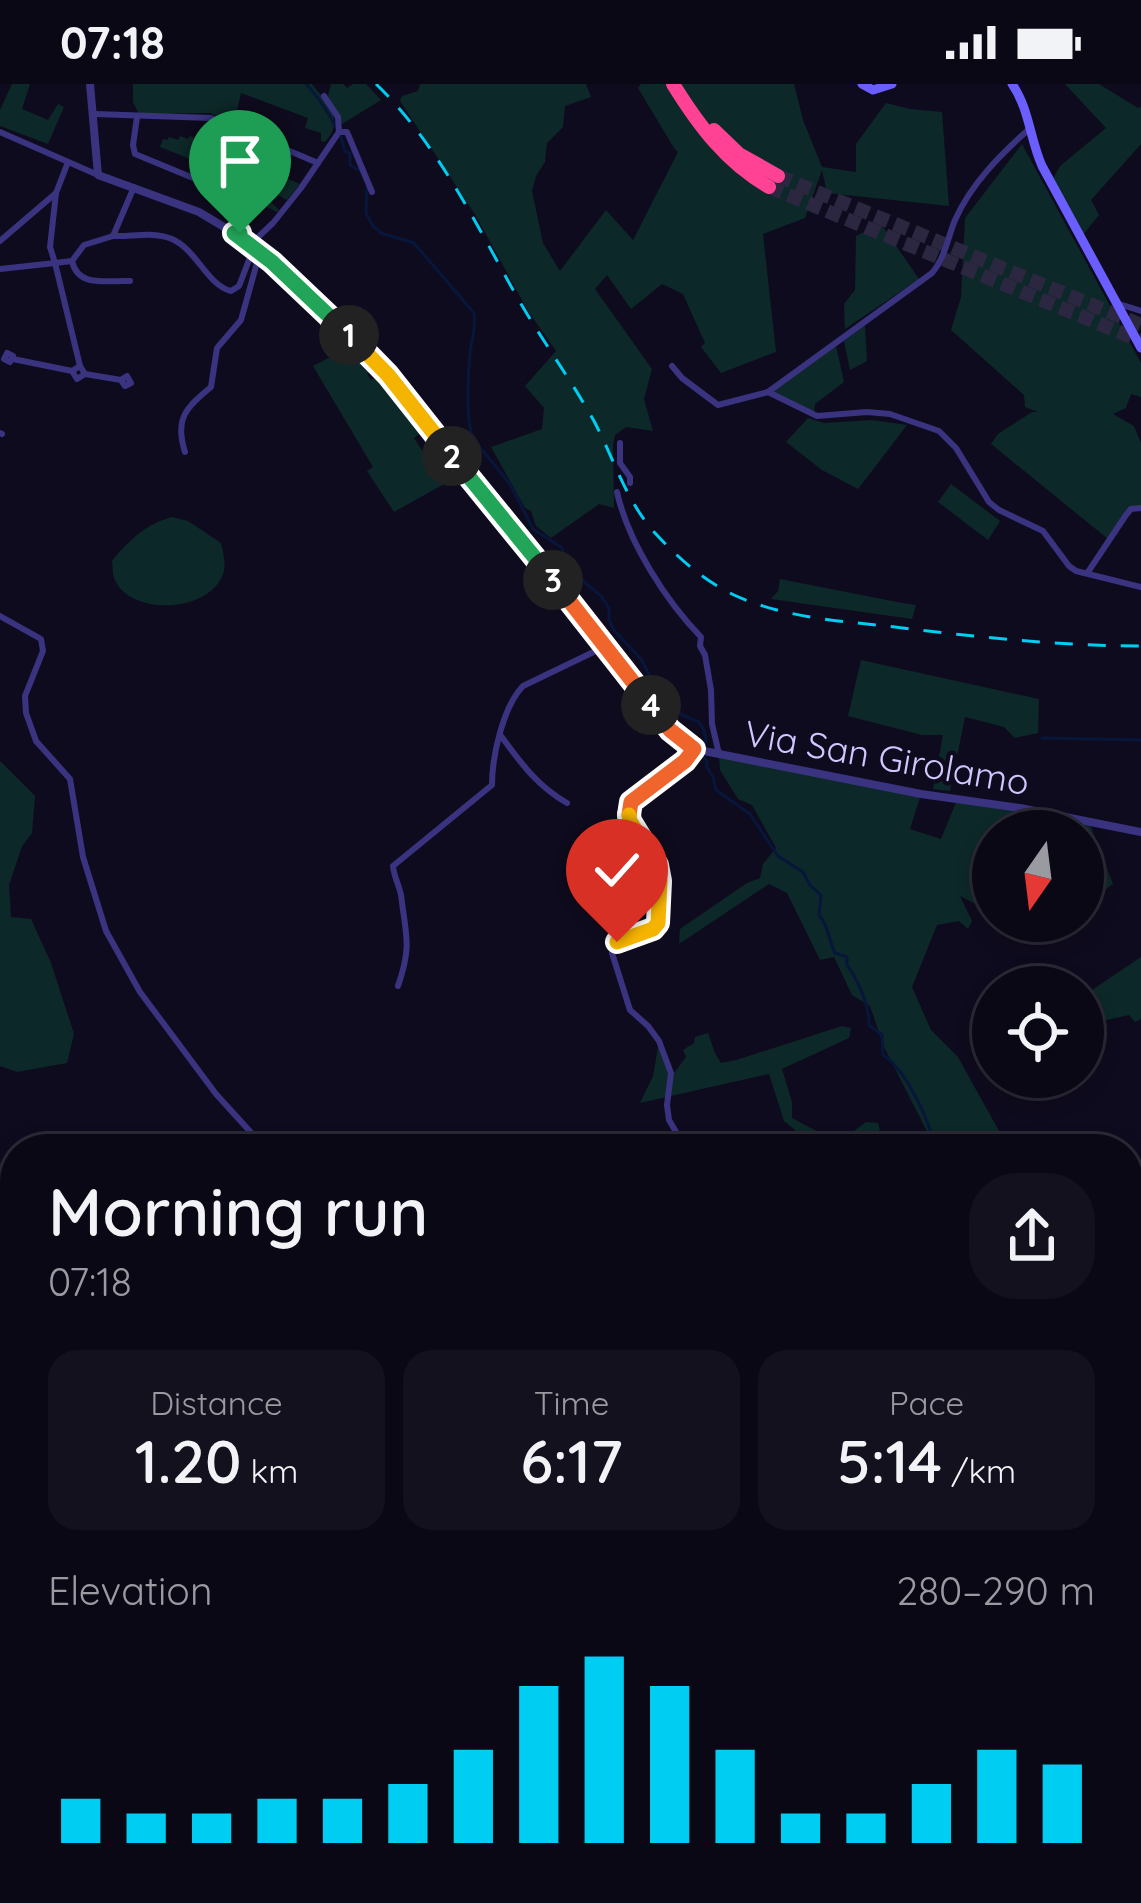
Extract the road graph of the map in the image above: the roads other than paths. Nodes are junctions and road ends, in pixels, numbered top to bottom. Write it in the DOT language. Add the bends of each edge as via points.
graph roads {
  1 [pos="90,84"];
  2 [pos="677,84"];
  3 [pos="862,84"];
  4 [pos="892,84"];
  5 [pos="1012,84"];
  6 [pos="324,96"];
  7 [pos="94,114"];
  8 [pos="137,117"];
  9 [pos="1028,130"];
  10 [pos="0,132"];
  11 [pos="339,132"];
  12 [pos="253,136"];
  13 [pos="98,156"];
  14 [pos="68,162"];
  15 [pos="318,163"];
  16 [pos="80,167"];
  17 [pos="98,175"];
  18 [pos="268,181"];
  19 [pos="773,182"];
  20 [pos="134,187"];
  21 [pos="372,192"];
  22 [pos="56,193"];
  23 [pos="232,194"];
  24 [pos="234,233"];
  25 [pos="112,236"];
  26 [pos="0,241"];
  27 [pos="256,250"];
  28 [pos="72,262"];
  29 [pos="55,263"];
  30 [pos="0,269"];
  31 [pos="130,280"];
  32 [pos="1116,303"];
  33 [pos="1141,311"];
  34 [pos="1141,348"];
  35 [pos="13,359"];
  36 [pos="672,367"];
  37 [pos="79,370"];
  38 [pos="121,380"];
  39 [pos="768,392"];
  40 [pos="620,442"];
  41 [pos="185,452"];
  42 [pos="630,483"];
  43 [pos="617,492"];
  44 [pos="1141,508"];
  45 [pos="1087,573"];
  46 [pos="1141,587"];
  47 [pos="0,616"];
  48 [pos="606,646"];
  49 [pos="501,736"];
  50 [pos="694,749"];
  51 [pos="716,753"];
  52 [pos="566,803"];
  53 [pos="1141,832"];
  54 [pos="398,986"];
  55 [pos="252,1134"];
  56 [pos="677,1134"];
  1 -- 7 [label="street"];
  2 -- 19 [label="highway"];
  3 -- 4 [label="main road"];
  5 -- 9 [label="main road"];
  6 -- 11 [label="street"];
  7 -- 8 [label="street"];
  7 -- 13 [label="street"];
  8 -- 12 [label="street" via="203,116"];
  8 -- 23 [label="street" via="135,154"];
  9 -- 32 [label="main road"];
  9 -- 39 [label="street" via="980,179 940,265"];
  10 -- 14 [label="street"];
  11 -- 15 [label="street"];
  11 -- 21 [label="street" via="347,132"];
  12 -- 15 [label="street"];
  12 -- 18 [label="street"];
  13 -- 16 [label="street"];
  13 -- 17 [label="street"];
  14 -- 16 [label="street"];
  14 -- 22 [label="street"];
  15 -- 24 [label="street" via="255,240"];
  16 -- 17 [label="street"];
  17 -- 20 [label="street"];
  20 -- 24 [label="street"];
  20 -- 25 [label="street"];
  22 -- 26 [label="street"];
  22 -- 29 [label="street"];
  24 -- 27 [label="street"];
  25 -- 27 [label="street" via="168,237 232,291"];
  25 -- 28 [label="street" via="84,245"];
  27 -- 41 [label="street" via="241,320 218,348 211,387 186,410"];
  27 -- 48 [label="street" via="388,375"];
  28 -- 29 [label="street"];
  28 -- 31 [label="street" via="81,278"];
  29 -- 30 [label="street"];
  29 -- 37 [label="street"];
  32 -- 33 [label="street"];
  32 -- 34 [label="main road"];
  35 -- 37 [label="street"];
  36 -- 39 [label="street" via="718,405"];
  37 -- 38 [label="street"];
  39 -- 45 [label="street" via="817,416 867,412 939,431 989,502 1043,531 1069,566"];
  40 -- 42 [label="street"];
  43 -- 51 [label="street" via="667,597 701,637"];
  44 -- 45 [label="street" via="1126,514"];
  45 -- 46 [label="street"];
  47 -- 55 [label="street" via="41,639 26,713 36,741 70,779 106,931 140,992"];
  48 -- 49 [label="street" via="523,686"];
  48 -- 50 [label="street"];
  49 -- 52 [label="street" via="532,778"];
  49 -- 54 [label="street" via="492,785 393,866 408,942"];
  50 -- 51 [label="street, Via San Girolamo"];
  50 -- 56 [label="street" via="628,808 657,865 658,923 612,952 630,1010 659,1041"];
  51 -- 53 [label="street, Via San Girolamo"];
}
